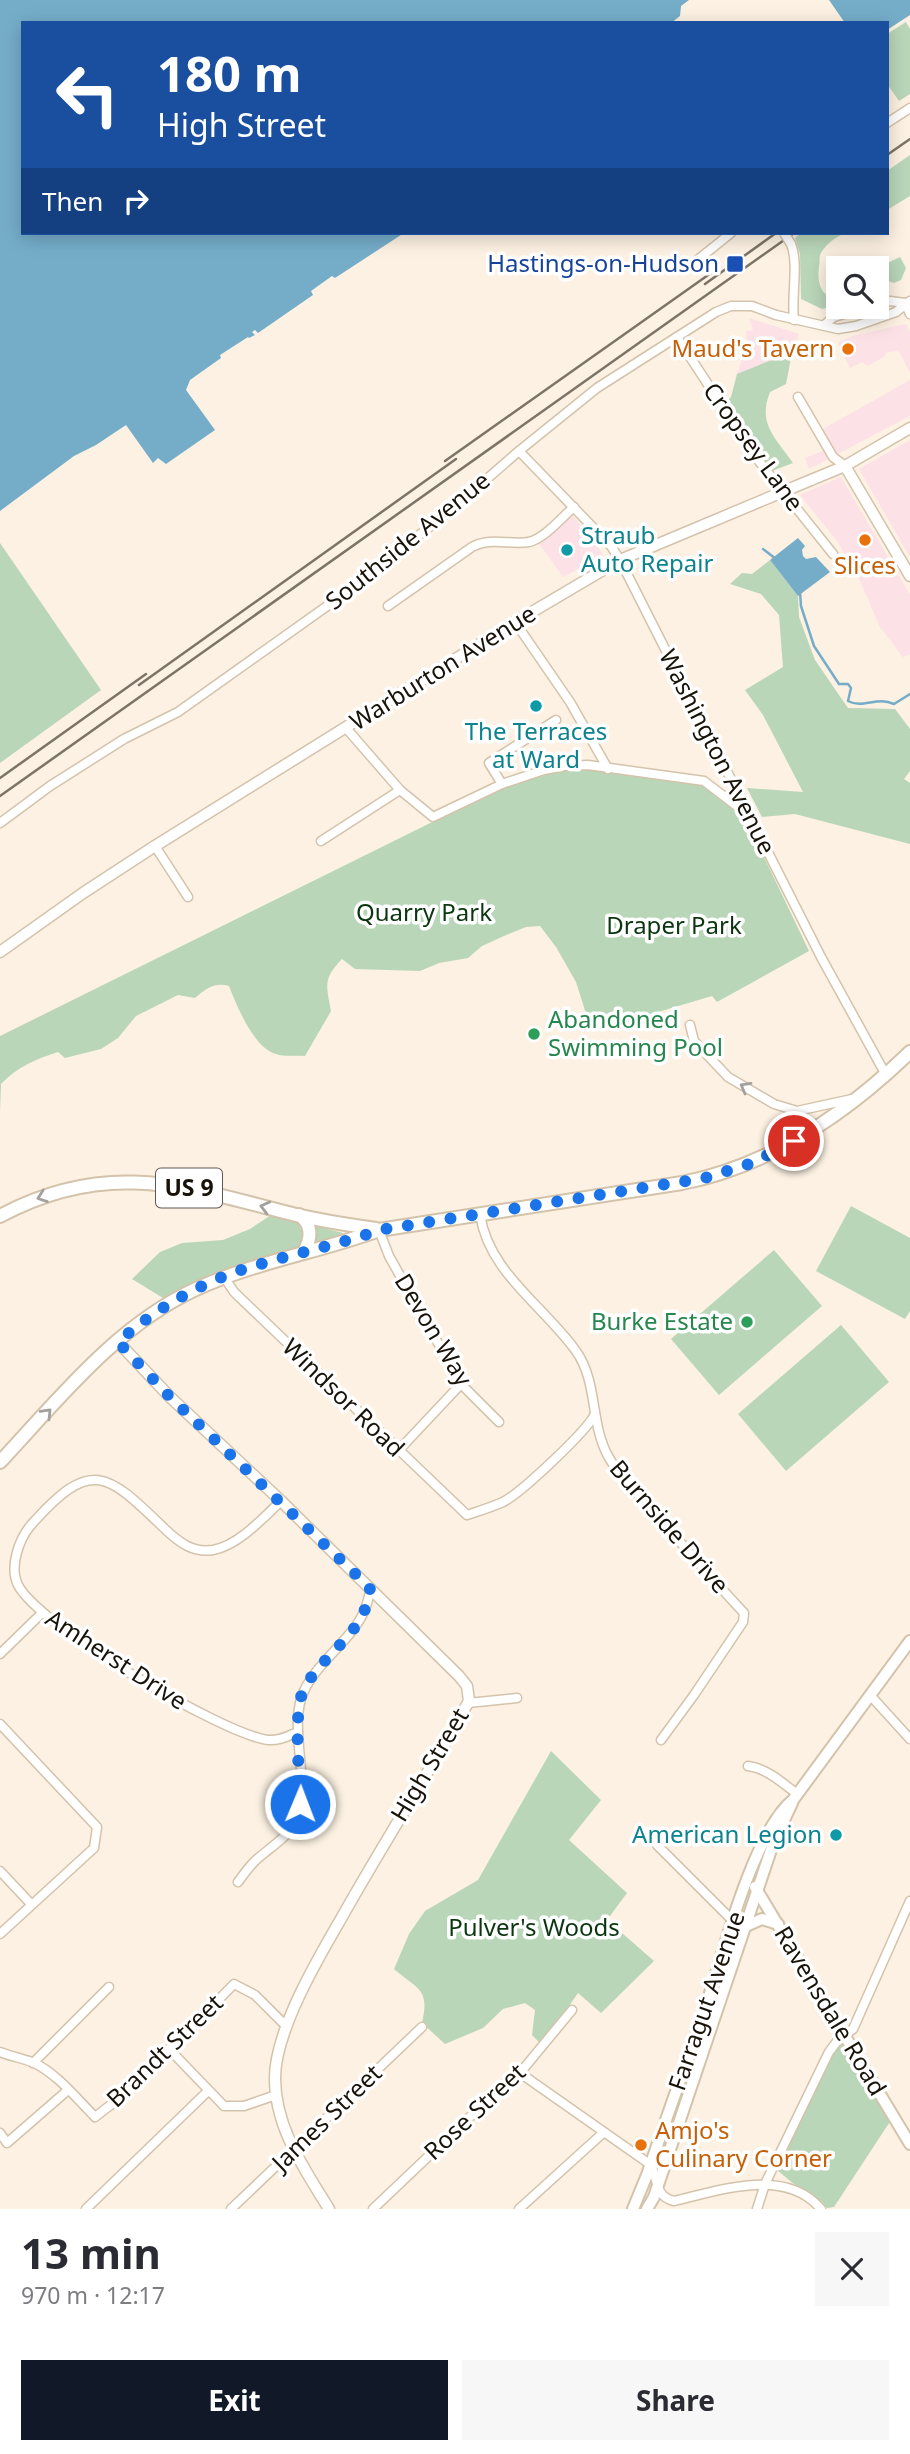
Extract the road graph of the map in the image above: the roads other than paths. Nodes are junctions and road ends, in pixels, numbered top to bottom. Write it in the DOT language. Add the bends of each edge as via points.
graph roads {
  1 [pos="910,108"];
  2 [pos="889,122"];
  3 [pos="729,235"];
  4 [pos="785,235"];
  5 [pos="690,266"];
  6 [pos="889,301"];
  7 [pos="908,302"];
  8 [pos="910,314"];
  9 [pos="832,319"];
  10 [pos="794,320"];
  11 [pos="824,325"];
  12 [pos="677,337"];
  13 [pos="798,397"];
  14 [pos="910,428"];
  15 [pos="519,451"];
  16 [pos="845,466"];
  17 [pos="574,507"];
  18 [pos="833,554"];
  19 [pos="620,560"];
  20 [pos="909,570"];
  21 [pos="388,606"];
  22 [pos="515,622"];
  23 [pos="556,720"];
  24 [pos="346,728"];
  25 [pos="608,769"];
  26 [pos="502,784"];
  27 [pos="400,790"];
  28 [pos="746,806"];
  29 [pos="0,823"];
  30 [pos="321,841"];
  31 [pos="155,846"];
  32 [pos="188,897"];
  33 [pos="0,952"];
  34 [pos="690,1026"];
  35 [pos="910,1052"];
  36 [pos="886,1074"];
  37 [pos="855,1098"];
  38 [pos="480,1214"];
  39 [pos="299,1215"];
  40 [pos="0,1216"];
  41 [pos="379,1230"];
  42 [pos="304,1252"];
  43 [pos="224,1277"];
  44 [pos="118,1342"];
  45 [pos="461,1384"];
  46 [pos="595,1414"];
  47 [pos="499,1422"];
  48 [pos="398,1451"];
  49 [pos="0,1462"];
  50 [pos="281,1501"];
  51 [pos="370,1588"];
  52 [pos="42,1613"];
  53 [pos="910,1641"];
  54 [pos="0,1654"];
  55 [pos="870,1695"];
  56 [pos="517,1698"];
  57 [pos="468,1703"];
  58 [pos="0,1724"];
  59 [pos="298,1732"];
  60 [pos="910,1739"];
  61 [pos="661,1740"];
  62 [pos="748,1766"];
  63 [pos="795,1797"];
  64 [pos="657,1845"];
  65 [pos="0,1871"];
  66 [pos="748,1879"];
  67 [pos="238,1882"];
  68 [pos="757,1891"];
  69 [pos="910,1901"];
  70 [pos="32,1904"];
  71 [pos="733,1921"];
  72 [pos="778,1924"];
  73 [pos="746,1926"];
  74 [pos="0,1934"];
  75 [pos="109,1987"];
  76 [pos="705,2007"];
  77 [pos="572,2010"];
  78 [pos="718,2012"];
  79 [pos="287,2027"];
  80 [pos="422,2027"];
  81 [pos="845,2035"];
  82 [pos="169,2049"];
  83 [pos="0,2052"];
  84 [pos="33,2063"];
  85 [pos="520,2073"];
  86 [pos="680,2081"];
  87 [pos="692,2085"];
  88 [pos="68,2090"];
  89 [pos="208,2091"];
  90 [pos="276,2095"];
  91 [pos="669,2112"];
  92 [pos="682,2116"];
  93 [pos="0,2133"];
  94 [pos="603,2133"];
  95 [pos="910,2144"];
  96 [pos="293,2150"];
  97 [pos="652,2169"];
  98 [pos="765,2184"];
  99 [pos="657,2188"];
  100 [pos="86,2209"];
  101 [pos="231,2209"];
  102 [pos="329,2209"];
  103 [pos="373,2209"];
  104 [pos="519,2209"];
  105 [pos="632,2209"];
  106 [pos="647,2209"];
  107 [pos="757,2209"];
  108 [pos="821,2209"];
  1 -- 2 [label="street"];
  3 -- 5 [label="street"];
  4 -- 10 [label="street, bridge" via="794,255"];
  6 -- 7 [label="street"];
  7 -- 8 [label="street"];
  7 -- 11 [label="street, Southside Avenue" via="896,313 856,326 838,329"];
  9 -- 11 [label="street"];
  10 -- 11 [label="street, Southside Avenue"];
  10 -- 12 [label="street, Southside Avenue" via="752,306 731,306"];
  12 -- 15 [label="street, Southside Avenue" via="597,388"];
  12 -- 18 [label="street, Cropsey Lane" via="754,455"];
  13 -- 16 [label="street" via="833,457"];
  14 -- 16 [label="street, Warburton Avenue"];
  15 -- 17 [label="street, Washington Avenue"];
  15 -- 29 [label="street, Southside Avenue" via="337,599 178,712 124,739"];
  16 -- 19 [label="street, Warburton Avenue, bridge"];
  16 -- 20 [label="street"];
  17 -- 19 [label="street, Washington Avenue"];
  17 -- 21 [label="street" via="531,541 495,541 472,547"];
  19 -- 22 [label="street, Warburton Avenue"];
  19 -- 28 [label="street, Washington Avenue"];
  22 -- 24 [label="street, Warburton Avenue"];
  22 -- 25 [label="street" via="570,702"];
  23 -- 26 [label="street" via="489,763"];
  24 -- 27 [label="street"];
  24 -- 31 [label="street, Warburton Avenue"];
  25 -- 26 [label="street" via="564,766"];
  25 -- 28 [label="street" via="704,782 738,807"];
  26 -- 27 [label="street" via="433,817"];
  27 -- 30 [label="street"];
  28 -- 36 [label="street, Washington Avenue" via="824,963"];
  31 -- 32 [label="street"];
  31 -- 33 [label="street, Warburton Avenue"];
  37 -- 34 [label="street, one-way" via="797,1111 774,1104 728,1077 694,1041"];
  35 -- 36 [label="main road, US 9"];
  36 -- 37 [label="main road, US 9"];
  37 -- 38 [label="main road, US 9" via="785,1147 716,1175"];
  38 -- 41 [label="main road, US 9"];
  38 -- 46 [label="street, Burnside Drive" via="482,1232 512,1280 582,1361"];
  39 -- 40 [label="main road, US 9, one-way" via="197,1189 141,1181 67,1189"];
  39 -- 41 [label="main road, US 9"];
  39 -- 42 [label="main road" via="310,1231"];
  41 -- 42 [label="main road, US 9"];
  41 -- 45 [label="street, Devon Way"];
  42 -- 43 [label="main road, US 9"];
  43 -- 44 [label="main road, US 9" via="173,1301"];
  43 -- 48 [label="street, Windsor Road" via="233,1292"];
  49 -- 44 [label="main road, US 9, one-way"];
  44 -- 50 [label="street, High Street"];
  45 -- 47 [label="street, Devon Way"];
  45 -- 48 [label="street"];
  46 -- 48 [label="street, Windsor Road" via="524,1488 467,1515"];
  46 -- 61 [label="street, Burnside Drive" via="601,1439 618,1472 744,1613 743,1622"];
  50 -- 51 [label="street, High Street"];
  50 -- 52 [label="street, Amherst Drive" via="227,1545 202,1550 181,1544 107,1480 81,1482 59,1496 29,1528 16,1554 18,1586"];
  51 -- 57 [label="street, High Street" via="459,1676 470,1693"];
  51 -- 59 [label="street" via="361,1617 303,1691"];
  52 -- 54 [label="street"];
  52 -- 59 [label="street, Amherst Drive" via="209,1719 270,1741"];
  53 -- 55 [label="main road, Farragut Avenue"];
  55 -- 60 [label="street"];
  55 -- 63 [label="main road, Farragut Avenue"];
  56 -- 57 [label="street"];
  57 -- 79 [label="street, High Street" via="330,1938"];
  58 -- 70 [label="street" via="97,1827 94,1848"];
  59 -- 67 [label="street" via="298,1818"];
  62 -- 63 [label="street" via="778,1779"];
  63 -- 66 [label="main road, Farragut Avenue" via="767,1831"];
  63 -- 68 [label="main road, Farragut Avenue"];
  64 -- 71 [label="street"];
  65 -- 70 [label="street"];
  66 -- 68 [label="main road, Ravensdale Road"];
  66 -- 71 [label="main road, Farragut Avenue"];
  68 -- 72 [label="main road, Ravensdale Road"];
  68 -- 73 [label="main road, Farragut Avenue"];
  69 -- 81 [label="street" via="853,2029"];
  70 -- 74 [label="street"];
  71 -- 76 [label="main road, Farragut Avenue"];
  72 -- 73 [label="main road" via="762,1919"];
  72 -- 81 [label="main road, Ravensdale Road"];
  73 -- 78 [label="main road, Farragut Avenue"];
  75 -- 84 [label="street"];
  76 -- 78 [label="main road"];
  76 -- 86 [label="main road, Farragut Avenue"];
  77 -- 85 [label="street, Rose Street"];
  78 -- 87 [label="main road, Farragut Avenue"];
  79 -- 82 [label="street, Brandt Street" via="255,1995 233,1984"];
  79 -- 90 [label="street, High Street" via="276,2062"];
  80 -- 96 [label="street, James Street"];
  81 -- 95 [label="main road, Ravensdale Road"];
  81 -- 98 [label="street" via="829,2052"];
  82 -- 88 [label="street, Brandt Street" via="130,2090 94,2117"];
  82 -- 89 [label="street"];
  83 -- 84 [label="street"];
  84 -- 88 [label="street"];
  85 -- 94 [label="street"];
  85 -- 103 [label="street, Rose Street"];
  86 -- 87 [label="main road"];
  86 -- 91 [label="main road, Farragut Avenue"];
  87 -- 92 [label="main road, Farragut Avenue"];
  88 -- 93 [label="street" via="7,2143"];
  89 -- 90 [label="street" via="224,2106 244,2106"];
  89 -- 100 [label="street"];
  90 -- 96 [label="street, High Street"];
  91 -- 92 [label="main road"];
  91 -- 97 [label="main road, Farragut Avenue"];
  92 -- 99 [label="main road, Farragut Avenue"];
  94 -- 97 [label="street"];
  94 -- 104 [label="street"];
  96 -- 101 [label="street, James Street"];
  96 -- 102 [label="street, High Street"];
  97 -- 99 [label="street"];
  97 -- 105 [label="main road, Farragut Avenue"];
  98 -- 99 [label="street" via="674,2202"];
  98 -- 107 [label="street"];
  98 -- 108 [label="street" via="801,2194"];
  99 -- 106 [label="main road, Farragut Avenue"];
}
